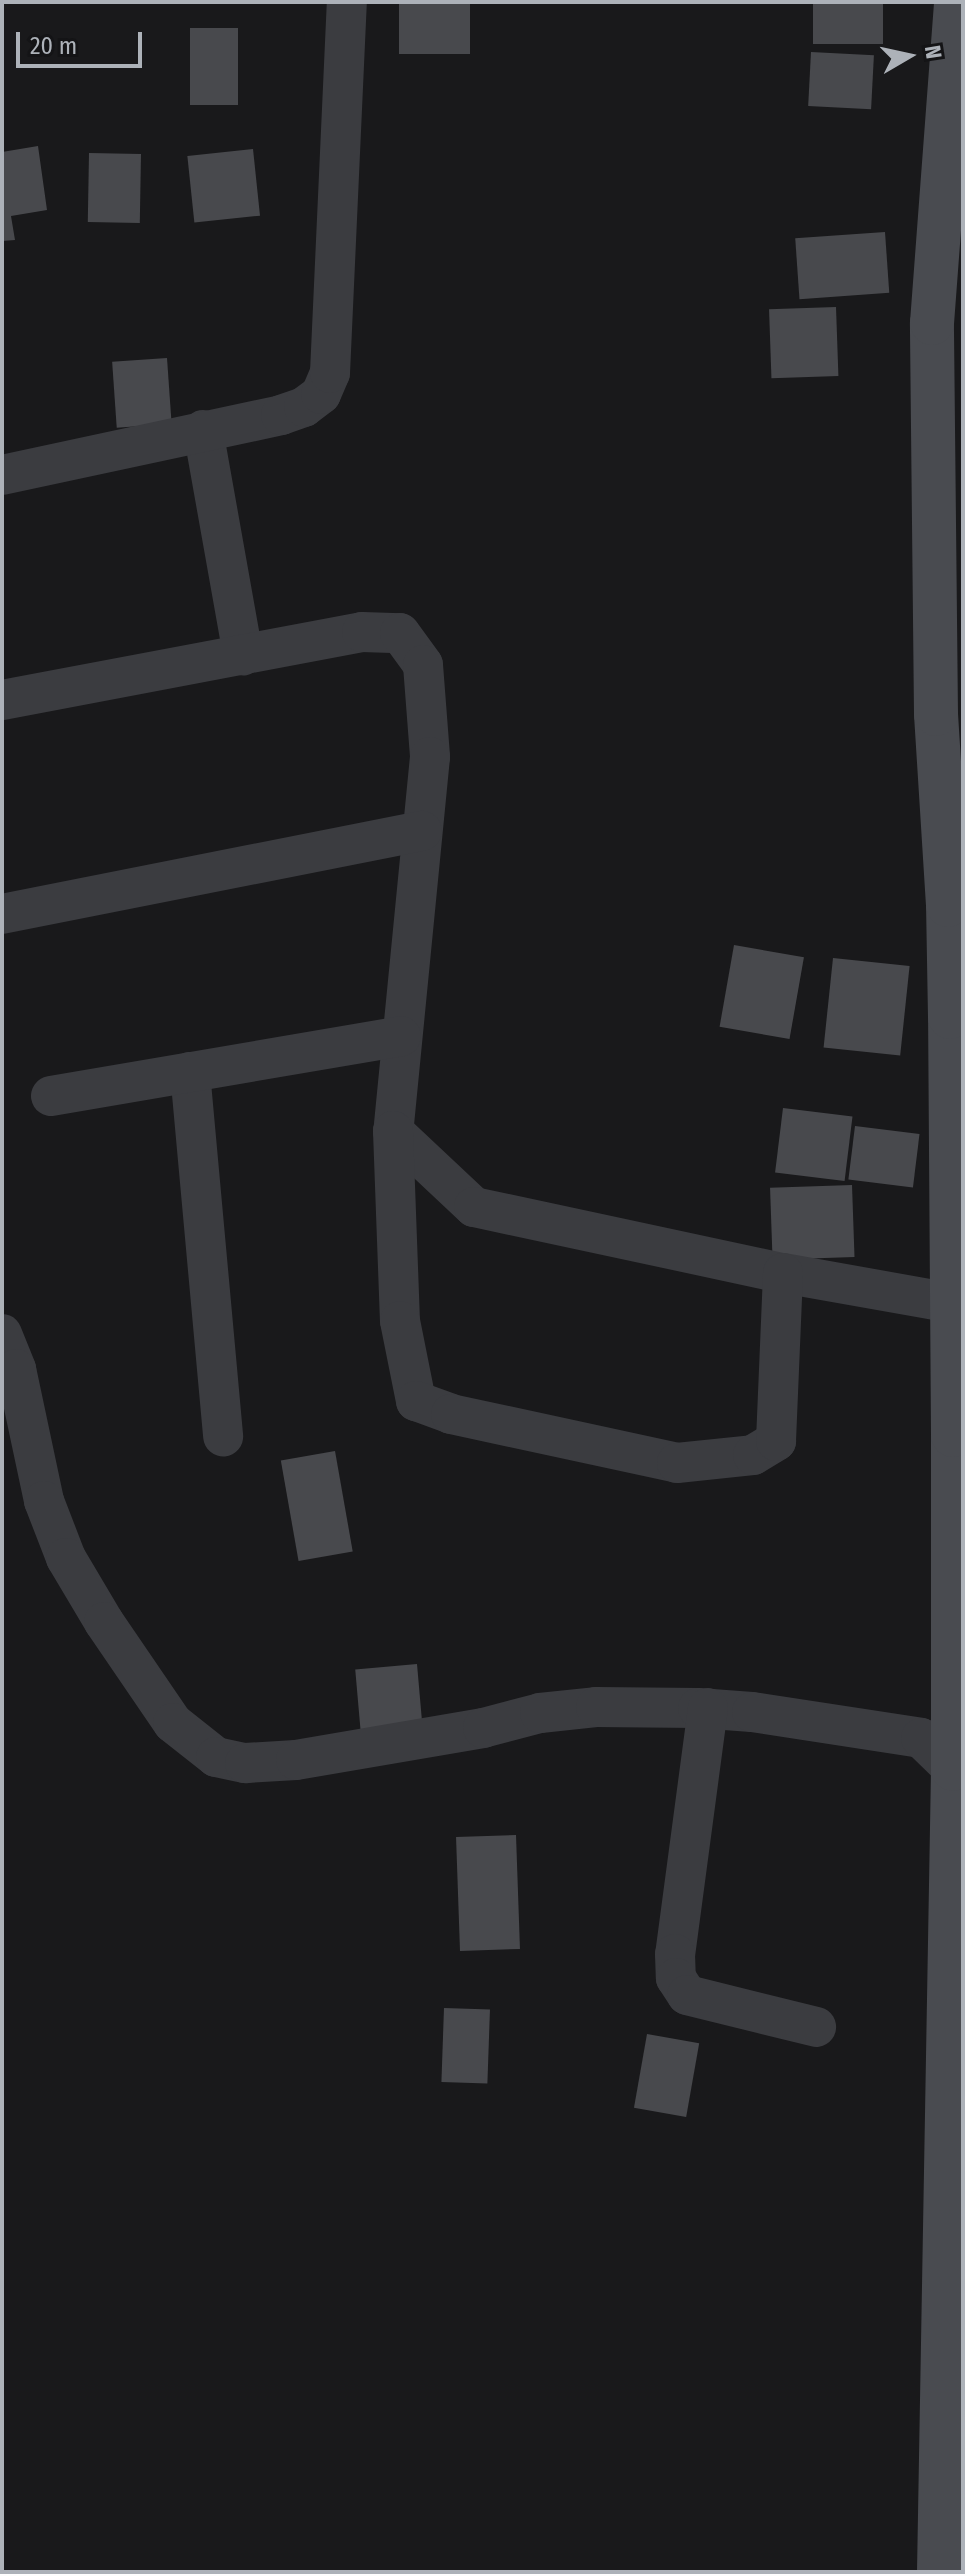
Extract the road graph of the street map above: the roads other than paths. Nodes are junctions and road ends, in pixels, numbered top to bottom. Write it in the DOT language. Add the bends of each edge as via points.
graph roads {
  1 [pos="347,2"];
  2 [pos="956,2"];
  3 [pos="203,430"];
  4 [pos="2,475"];
  5 [pos="243,655"];
  6 [pos="2,700"];
  7 [pos="950,712"];
  8 [pos="422,831"];
  9 [pos="2,914"];
  10 [pos="401,1036"];
  11 [pos="190,1072"];
  12 [pos="51,1096"];
  13 [pos="393,1131"];
  14 [pos="783,1273"];
  15 [pos="952,1303"];
  16 [pos="2,1334"];
  17 [pos="223,1437"];
  18 [pos="958,1683"];
  19 [pos="708,1708"];
  20 [pos="953,1769"];
  21 [pos="816,2027"];
  22 [pos="955,2275"];
  23 [pos="939,2572"];
  1 -- 3 [label="street" via="330,373 321,394 304,407"];
  2 -- 7 [label="main road" via="932,323"];
  3 -- 4 [label="street"];
  3 -- 5 [label="street"];
  5 -- 6 [label="street"];
  5 -- 8 [label="street" via="362,632 400,633 423,665 430,757"];
  7 -- 15 [label="main road"];
  8 -- 9 [label="street"];
  8 -- 10 [label="street"];
  10 -- 11 [label="street"];
  10 -- 13 [label="street"];
  11 -- 12 [label="street"];
  11 -- 17 [label="street"];
  13 -- 14 [label="street" via="474,1207"];
  13 -- 14 [label="street" via="400,1321 416,1401 451,1414 677,1463 753,1455 776,1441"];
  14 -- 15 [label="street"];
  15 -- 18 [label="main road"];
  16 -- 19 [label="street" via="16,1369 44,1501 66,1558 173,1723 216,1757 245,1763 296,1760 596,1707"];
  18 -- 20 [label="main road"];
  19 -- 20 [label="street" via="921,1738"];
  19 -- 21 [label="street" via="676,1978 687,1995"];
  20 -- 22 [label="main road"];
  22 -- 23 [label="main road"];
}
